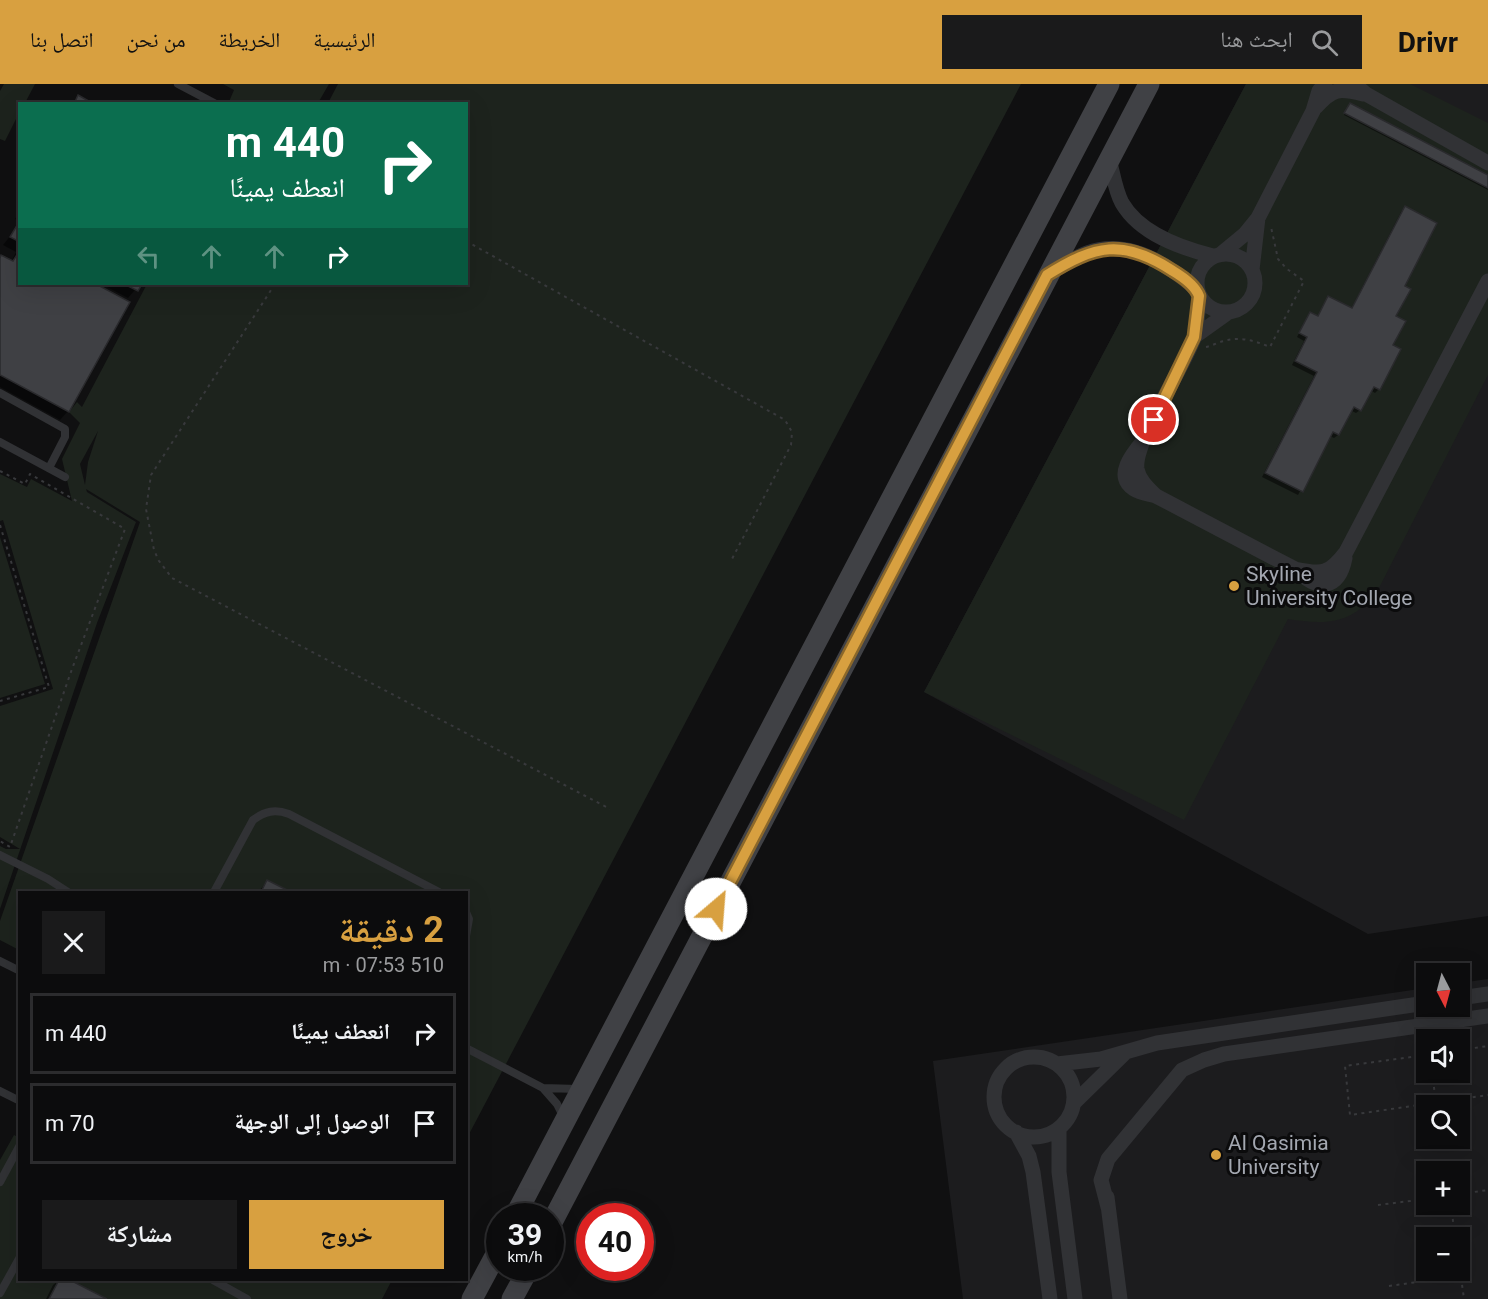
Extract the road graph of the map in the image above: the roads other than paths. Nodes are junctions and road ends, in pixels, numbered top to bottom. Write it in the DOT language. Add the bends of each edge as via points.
graph roads {
  1 [pos="178,84"];
  2 [pos="1109,84"];
  3 [pos="1149,84"];
  4 [pos="1325,84"];
  5 [pos="1354,84"];
  6 [pos="1366,94"];
  7 [pos="212,102"];
  8 [pos="1313,111"];
  9 [pos="1109,159"];
  10 [pos="1488,163"];
  11 [pos="1258,218"];
  12 [pos="1218,255"];
  13 [pos="1252,270"];
  14 [pos="1047,275"];
  15 [pos="1198,293"];
  16 [pos="1485,293"];
  17 [pos="1229,312"];
  18 [pos="1194,339"];
  19 [pos="0,393"];
  20 [pos="0,442"];
  21 [pos="49,468"];
  22 [pos="66,477"];
  23 [pos="0,855"];
  24 [pos="66,891"];
  25 [pos="215,891"];
  26 [pos="437,891"];
  27 [pos="0,961"];
  28 [pos="18,970"];
  29 [pos="1488,994"];
  30 [pos="1470,997"];
  31 [pos="1416,1004"];
  32 [pos="1488,1016"];
  33 [pos="468,1049"];
  34 [pos="1129,1050"];
  35 [pos="1057,1064"];
  36 [pos="543,1088"];
  37 [pos="582,1089"];
  38 [pos="1,1093"];
  39 [pos="18,1100"];
  40 [pos="1074,1103"];
  41 [pos="565,1123"];
  42 [pos="1059,1128"];
  43 [pos="1016,1132"];
  44 [pos="18,1149"];
  45 [pos="0,1182"];
  46 [pos="523,1203"];
  47 [pos="562,1203"];
  48 [pos="18,1261"];
  49 [pos="486,1273"];
  50 [pos="215,1281"];
  51 [pos="522,1281"];
  52 [pos="0,1293"];
  53 [pos="248,1299"];
  54 [pos="472,1299"];
  55 [pos="512,1299"];
  56 [pos="1050,1299"];
  57 [pos="1075,1299"];
  58 [pos="1120,1299"];
  1 -- 7 [label="lane"];
  2 -- 37 [label="street"];
  3 -- 9 [label="street"];
  4 -- 8 [label="street"];
  5 -- 6 [label="street"];
  6 -- 8 [label="street" via="1337,90"];
  6 -- 10 [label="street"];
  8 -- 11 [label="street"];
  9 -- 12 [label="street" via="1122,203 1131,216 1163,239 1193,251"];
  9 -- 14 [label="street"];
  11 -- 12 [label="street"];
  11 -- 13 [label="street"];
  12 -- 13 [label="street" via="1240,257"];
  12 -- 15 [label="street" via="1201,267 1196,282"];
  13 -- 17 [label="street" via="1255,285 1250,300"];
  14 -- 15 [label="street" via="1088,253 1123,249 1169,268"];
  14 -- 47 [label="street"];
  15 -- 17 [label="street" via="1212,309"];
  15 -- 18 [label="street"];
  16 -- 18 [label="street" via="1346,552 1328,571 1318,573 1296,569 1156,496 1140,478 1137,468 1144,440"];
  17 -- 18 [label="street"];
  19 -- 21 [label="lane" via="65,429 65,437"];
  20 -- 21 [label="lane"];
  21 -- 22 [label="lane"];
  23 -- 24 [label="lane"];
  25 -- 26 [label="lane" via="253,820 270,811 280,811"];
  27 -- 28 [label="lane"];
  29 -- 30 [label="street"];
  31 -- 34 [label="street"];
  32 -- 58 [label="street" via="1224,1054 1182,1070 1108,1159 1102,1172"];
  33 -- 36 [label="lane"];
  34 -- 35 [label="street" via="1101,1059"];
  34 -- 40 [label="street"];
  35 -- 40 [label="street" via="1069,1077"];
  35 -- 43 [label="street" via="1042,1058 1026,1058 1011,1064 1000,1076 994,1092 996,1108 1003,1122"];
  36 -- 37 [label="lane"];
  36 -- 41 [label="lane" via="557,1104"];
  37 -- 41 [label="street"];
  38 -- 39 [label="lane"];
  40 -- 42 [label="street"];
  41 -- 46 [label="street"];
  42 -- 43 [label="street" via="1038,1137"];
  42 -- 57 [label="street" via="1059,1172"];
  43 -- 56 [label="street" via="1033,1172"];
  44 -- 45 [label="lane"];
  48 -- 52 [label="lane"];
  49 -- 54 [label="street"];
  50 -- 53 [label="lane"];
  51 -- 55 [label="street"];
}
